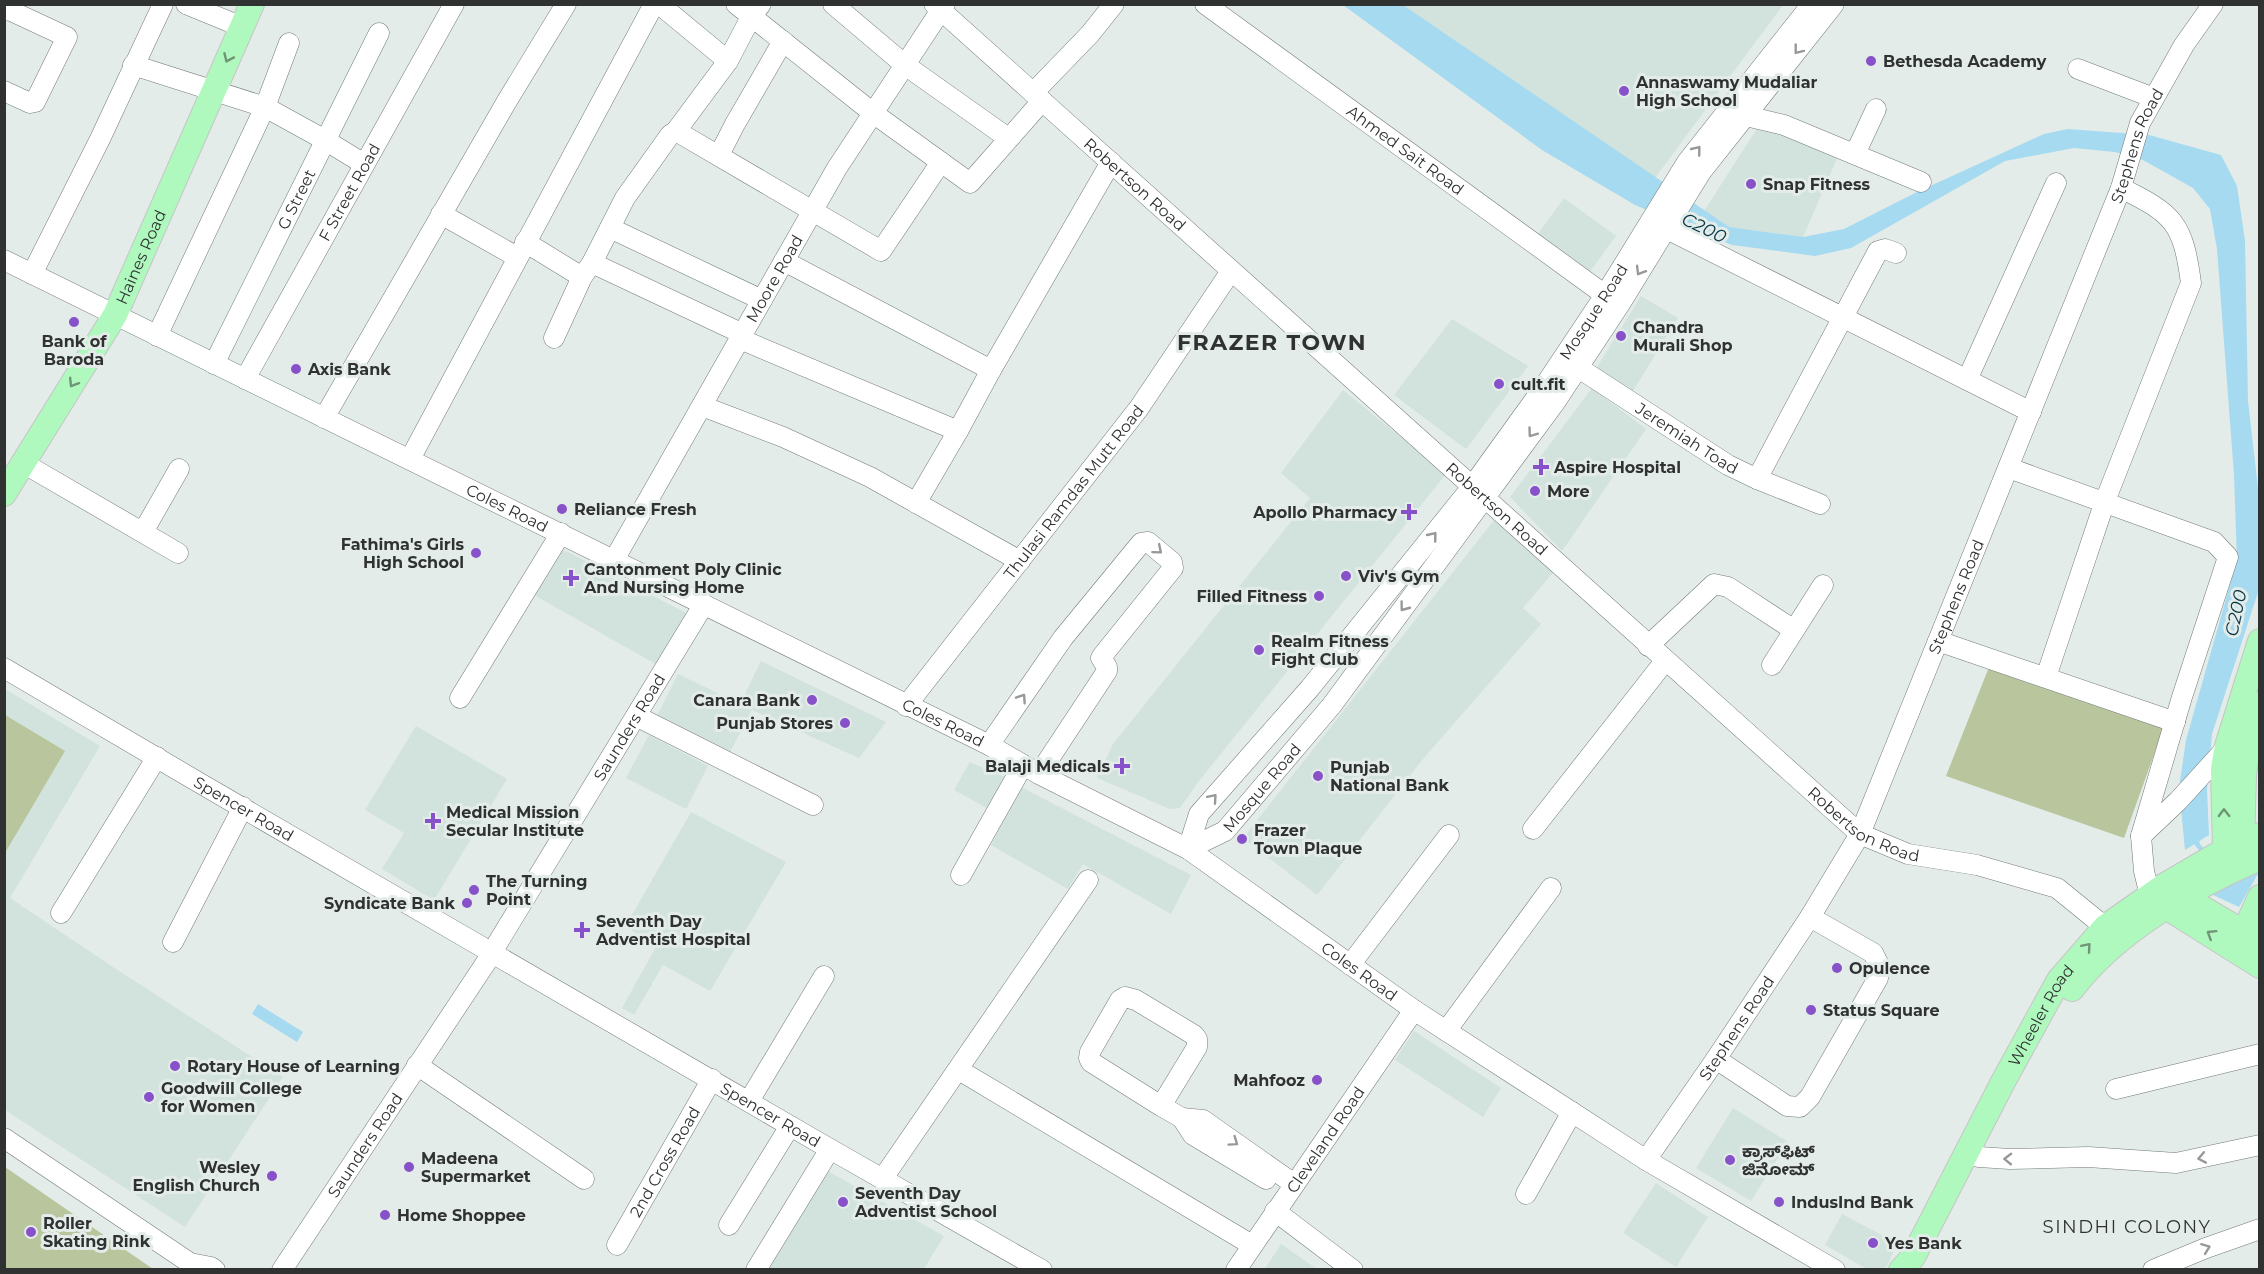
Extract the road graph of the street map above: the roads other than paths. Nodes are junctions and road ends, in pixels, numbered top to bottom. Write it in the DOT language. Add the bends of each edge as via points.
graph roads {
  1 [pos="163,4"];
  2 [pos="186,4"];
  3 [pos="252,4"];
  4 [pos="454,4"];
  5 [pos="566,4"];
  6 [pos="654,4"];
  7 [pos="659,4"];
  8 [pos="833,4"];
  9 [pos="1114,4"];
  10 [pos="1204,4"];
  11 [pos="1812,4"];
  12 [pos="1834,4"];
  13 [pos="2213,4"];
  14 [pos="940,6"];
  15 [pos="750,9"];
  16 [pos="4,11"];
  17 [pos="242,27"];
  18 [pos="379,33"];
  19 [pos="783,41"];
  20 [pos="289,43"];
  21 [pos="728,61"];
  22 [pos="905,64"];
  23 [pos="133,65"];
  24 [pos="2078,69"];
  25 [pos="214,89"];
  26 [pos="4,91"];
  27 [pos="1038,97"];
  28 [pos="2154,98"];
  29 [pos="265,106"];
  30 [pos="1876,109"];
  31 [pos="873,113"];
  32 [pos="1746,116"];
  33 [pos="676,130"];
  34 [pos="1008,138"];
  35 [pos="325,140"];
  36 [pos="1856,154"];
  37 [pos="719,155"];
  38 [pos="941,162"];
  39 [pos="1111,162"];
  40 [pos="364,164"];
  41 [pos="1921,182"];
  42 [pos="2056,183"];
  43 [pos="2121,188"];
  44 [pos="813,211"];
  45 [pos="441,214"];
  46 [pos="1664,215"];
  47 [pos="610,228"];
  48 [pos="521,250"];
  49 [pos="1896,253"];
  50 [pos="4,260"];
  51 [pos="784,261"];
  52 [pos="587,270"];
  53 [pos="1231,271"];
  54 [pos="32,274"];
  55 [pos="1605,294"];
  56 [pos="762,300"];
  57 [pos="115,315"];
  58 [pos="1843,317"];
  59 [pos="157,336"];
  60 [pos="741,337"];
  61 [pos="554,338"];
  62 [pos="1570,363"];
  63 [pos="214,364"];
  64 [pos="991,370"];
  65 [pos="245,379"];
  66 [pos="1968,380"];
  67 [pos="702,406"];
  68 [pos="2031,412"];
  69 [pos="324,418"];
  70 [pos="958,431"];
  71 [pos="410,459"];
  72 [pos="23,463"];
  73 [pos="2009,468"];
  74 [pos="179,469"];
  75 [pos="1757,479"];
  76 [pos="4,494"];
  77 [pos="1478,494"];
  78 [pos="2105,501"];
  79 [pos="916,503"];
  80 [pos="1821,504"];
  81 [pos="143,532"];
  82 [pos="561,534"];
  83 [pos="178,553"];
  84 [pos="614,560"];
  85 [pos="1020,561"];
  86 [pos="1823,585"];
  87 [pos="704,604"];
  88 [pos="1794,630"];
  89 [pos="1938,640"];
  90 [pos="2259,641"];
  91 [pos="1648,646"];
  92 [pos="1665,661"];
  93 [pos="1772,665"];
  94 [pos="4,668"];
  95 [pos="2046,677"];
  96 [pos="460,698"];
  97 [pos="2259,704"];
  98 [pos="906,706"];
  99 [pos="636,716"];
  100 [pos="2175,722"];
  101 [pos="2250,730"];
  102 [pos="989,746"];
  103 [pos="2222,753"];
  104 [pos="157,757"];
  105 [pos="1031,770"];
  106 [pos="813,805"];
  107 [pos="243,807"];
  108 [pos="1533,829"];
  109 [pos="1860,834"];
  110 [pos="1449,835"];
  111 [pos="2141,836"];
  112 [pos="1188,849"];
  113 [pos="2234,859"];
  114 [pos="961,875"];
  115 [pos="1088,880"];
  116 [pos="1551,888"];
  117 [pos="2166,897"];
  118 [pos="61,913"];
  119 [pos="1810,917"];
  120 [pos="2254,921"];
  121 [pos="2105,927"];
  122 [pos="172,942"];
  123 [pos="491,952"];
  124 [pos="1350,965"];
  125 [pos="2259,966"];
  126 [pos="824,976"];
  127 [pos="1414,1010"];
  128 [pos="1446,1031"];
  129 [pos="2259,1054"];
  130 [pos="1716,1059"];
  131 [pos="417,1065"];
  132 [pos="959,1070"];
  133 [pos="712,1079"];
  134 [pos="2011,1084"];
  135 [pos="2116,1089"];
  136 [pos="749,1101"];
  137 [pos="1161,1106"];
  138 [pos="1572,1112"];
  139 [pos="790,1126"];
  140 [pos="4,1138"];
  141 [pos="2259,1145"];
  142 [pos="830,1149"];
  143 [pos="1972,1155"];
  144 [pos="1646,1160"];
  145 [pos="884,1178"];
  146 [pos="584,1179"];
  147 [pos="1291,1188"];
  148 [pos="1526,1194"];
  149 [pos="1275,1211"];
  150 [pos="729,1225"];
  151 [pos="2259,1229"];
  152 [pos="617,1245"];
  153 [pos="1252,1245"];
  154 [pos="191,1266"];
  155 [pos="2163,1268"];
  156 [pos="215,1269"];
  157 [pos="282,1269"];
  158 [pos="756,1269"];
  159 [pos="1042,1269"];
  160 [pos="1236,1269"];
  161 [pos="1353,1269"];
  162 [pos="1835,1269"];
  163 [pos="1901,1269"];
  164 [pos="1917,1269"];
  1 -- 23 [label="street"];
  2 -- 17 [label="street"];
  3 -- 17 [label="main road, Haines Road"];
  4 -- 40 [label="street, F Street Road"];
  5 -- 45 [label="street"];
  6 -- 48 [label="street"];
  7 -- 21 [label="street"];
  8 -- 22 [label="street"];
  9 -- 27 [label="street"];
  10 -- 55 [label="street, Ahmed Sait Road"];
  46 -- 11 [label="street, Mosque Road, one-way" via="1687,162"];
  12 -- 32 [label="street, Mosque Road, one-way"];
  13 -- 28 [label="street, Stephens Road"];
  14 -- 22 [label="street, Moore Road"];
  14 -- 27 [label="street, Robertson Road"];
  15 -- 19 [label="street"];
  15 -- 21 [label="street"];
  16 -- 26 [label="street" via="67,37 35,102"];
  17 -- 25 [label="main road, Haines Road, one-way"];
  18 -- 35 [label="street, G Street"];
  19 -- 31 [label="street"];
  19 -- 37 [label="street"];
  20 -- 29 [label="street"];
  21 -- 33 [label="street"];
  22 -- 31 [label="street, Moore Road"];
  22 -- 34 [label="street"];
  23 -- 25 [label="street"];
  23 -- 54 [label="street"];
  24 -- 28 [label="street"];
  25 -- 29 [label="street"];
  25 -- 57 [label="main road, Haines Road"];
  27 -- 34 [label="street"];
  27 -- 39 [label="street, Robertson Road"];
  28 -- 43 [label="street, Stephens Road" via="2140,123"];
  29 -- 35 [label="street"];
  29 -- 59 [label="street"];
  30 -- 36 [label="street"];
  31 -- 38 [label="street"];
  31 -- 44 [label="street, Moore Road"];
  32 -- 36 [label="street" via="1784,125"];
  32 -- 46 [label="street, Mosque Road"];
  33 -- 37 [label="street"];
  33 -- 47 [label="street" via="625,198"];
  34 -- 38 [label="street" via="970,183"];
  35 -- 40 [label="street"];
  35 -- 63 [label="street, G Street"];
  36 -- 41 [label="street"];
  37 -- 44 [label="street"];
  38 -- 44 [label="street" via="881,251"];
  39 -- 53 [label="street, Robertson Road"];
  39 -- 64 [label="street"];
  40 -- 65 [label="street, F Street Road"];
  42 -- 66 [label="street"];
  43 -- 68 [label="street, Stephens Road"];
  43 -- 78 [label="street" via="2162,210 2178,228 2191,282"];
  44 -- 51 [label="street, Moore Road"];
  45 -- 48 [label="street"];
  45 -- 69 [label="street"];
  46 -- 55 [label="street, Mosque Road"];
  46 -- 58 [label="street"];
  46 -- 62 [label="street, Mosque Road, one-way"];
  47 -- 52 [label="street"];
  47 -- 56 [label="street"];
  48 -- 52 [label="street"];
  48 -- 71 [label="street"];
  49 -- 58 [label="street" via="1878,251"];
  50 -- 54 [label="street, Coles Road"];
  51 -- 56 [label="street, Moore Road"];
  51 -- 64 [label="street"];
  52 -- 60 [label="street"];
  52 -- 61 [label="street"];
  53 -- 77 [label="street, Robertson Road"];
  53 -- 85 [label="street, Thulasi Ramdas Mutt Road" via="1139,408"];
  54 -- 57 [label="street, Coles Road"];
  55 -- 62 [label="street, Mosque Road"];
  56 -- 60 [label="street, Moore Road"];
  57 -- 59 [label="street, Coles Road"];
  57 -- 72 [label="main road, Haines Road, one-way"];
  58 -- 66 [label="street"];
  58 -- 75 [label="street"];
  59 -- 63 [label="street, Coles Road"];
  60 -- 67 [label="street, Moore Road"];
  60 -- 70 [label="street"];
  62 -- 75 [label="street, Jeremiah Toad" via="1728,465"];
  62 -- 77 [label="street, Mosque Road"];
  63 -- 65 [label="street, Coles Road"];
  64 -- 70 [label="street"];
  65 -- 69 [label="street, Coles Road"];
  66 -- 68 [label="street"];
  67 -- 79 [label="street" via="794,442"];
  67 -- 84 [label="street, Moore Road"];
  68 -- 73 [label="street, Stephens Road"];
  69 -- 71 [label="street, Coles Road"];
  70 -- 79 [label="street"];
  71 -- 82 [label="street, Coles Road"];
  72 -- 76 [label="main road, Haines Road"];
  72 -- 81 [label="street"];
  73 -- 78 [label="street"];
  73 -- 89 [label="street, Stephens Road"];
  74 -- 81 [label="street"];
  75 -- 80 [label="street, Jeremiah Toad"];
  77 -- 91 [label="street, Robertson Road"];
  112 -- 77 [label="street, Mosque Road, one-way" via="1199,814"];
  77 -- 112 [label="street, Mosque Road, one-way" via="1332,705 1225,831"];
  78 -- 95 [label="street"];
  78 -- 100 [label="street" via="2214,543 2228,557"];
  79 -- 85 [label="street"];
  81 -- 83 [label="street"];
  82 -- 84 [label="street, Coles Road"];
  82 -- 96 [label="street"];
  84 -- 87 [label="street, Coles Road"];
  85 -- 98 [label="street, Thulasi Ramdas Mutt Road"];
  86 -- 88 [label="street"];
  87 -- 98 [label="street, Coles Road"];
  87 -- 99 [label="street, Saunders Road"];
  88 -- 91 [label="street" via="1728,587 1714,584"];
  88 -- 93 [label="street"];
  89 -- 95 [label="street"];
  89 -- 109 [label="street, Stephens Road"];
  90 -- 103 [label="main road"];
  91 -- 92 [label="street, Robertson Road"];
  92 -- 108 [label="street"];
  92 -- 109 [label="street, Robertson Road"];
  94 -- 104 [label="street, Spencer Road"];
  95 -- 100 [label="street"];
  97 -- 101 [label="main road"];
  98 -- 102 [label="street, Coles Road"];
  99 -- 106 [label="street"];
  99 -- 123 [label="street, Saunders Road"];
  100 -- 111 [label="street"];
  101 -- 103 [label="street"];
  101 -- 113 [label="main road"];
  102 -- 105 [label="street, Coles Road"];
  102 -- 105 [label="street, one-way" via="1062,638 1141,543 1148,542 1172,562 1173,568 1103,655 1107,671"];
  103 -- 111 [label="street"];
  113 -- 103 [label="main road, one-way"];
  104 -- 107 [label="street, Spencer Road"];
  104 -- 118 [label="street"];
  105 -- 112 [label="street, Coles Road"];
  105 -- 114 [label="street"];
  107 -- 122 [label="street"];
  107 -- 123 [label="street, Spencer Road"];
  109 -- 119 [label="street, Stephens Road"];
  109 -- 121 [label="street, Robertson Road" via="1908,854 1977,865 2057,888"];
  110 -- 124 [label="street"];
  111 -- 117 [label="street" via="2144,871"];
  112 -- 124 [label="street, Coles Road"];
  113 -- 117 [label="main road, Wheeler Road"];
  115 -- 132 [label="street"];
  116 -- 128 [label="street"];
  117 -- 120 [label="main road"];
  117 -- 121 [label="main road, Wheeler Road"];
  125 -- 117 [label="main road, one-way"];
  117 -- 134 [label="main road, Wheeler Road" via="2073,987"];
  119 -- 130 [label="street, Stephens Road"];
  119 -- 130 [label="street" via="1873,953 1879,965 1878,978 1810,1097 1800,1107 1787,1106"];
  134 -- 121 [label="main road, Wheeler Road, one-way" via="2059,981"];
  123 -- 131 [label="street, Saunders Road"];
  123 -- 133 [label="street, Spencer Road"];
  124 -- 127 [label="street, Coles Road"];
  126 -- 136 [label="street"];
  127 -- 128 [label="street, Coles Road"];
  127 -- 147 [label="street, Cleveland Road"];
  128 -- 138 [label="street, Coles Road"];
  129 -- 135 [label="street"];
  130 -- 144 [label="street, Stephens Road"];
  131 -- 146 [label="street"];
  131 -- 157 [label="street, Saunders Road"];
  132 -- 145 [label="street"];
  132 -- 153 [label="street"];
  133 -- 136 [label="street, Spencer Road"];
  133 -- 152 [label="street, 2nd Cross Road"];
  134 -- 143 [label="main road, Wheeler Road"];
  136 -- 139 [label="street, Spencer Road"];
  137 -- 137 [label="street" via="1197,1047 1197,1039 1125,997 1089,1058"];
  137 -- 147 [label="street" via="1182,1118 1193,1135"];
  138 -- 144 [label="street, Coles Road"];
  138 -- 148 [label="street"];
  139 -- 142 [label="street, Spencer Road"];
  139 -- 150 [label="street"];
  140 -- 154 [label="street"];
  141 -- 143 [label="street, one-way" via="2176,1163"];
  142 -- 145 [label="street, Spencer Road"];
  142 -- 158 [label="street"];
  143 -- 163 [label="main road, Wheeler Road" via="1913,1257"];
  143 -- 164 [label="main road, Wheeler Road" via="1957,1201"];
  144 -- 162 [label="street, Coles Road"];
  145 -- 159 [label="street, Spencer Road"];
  147 -- 149 [label="street, Cleveland Road"];
  149 -- 153 [label="street, Cleveland Road"];
  149 -- 161 [label="street"];
  155 -- 151 [label="street, one-way"];
  153 -- 160 [label="street, Cleveland Road"];
  154 -- 156 [label="street"];
}
